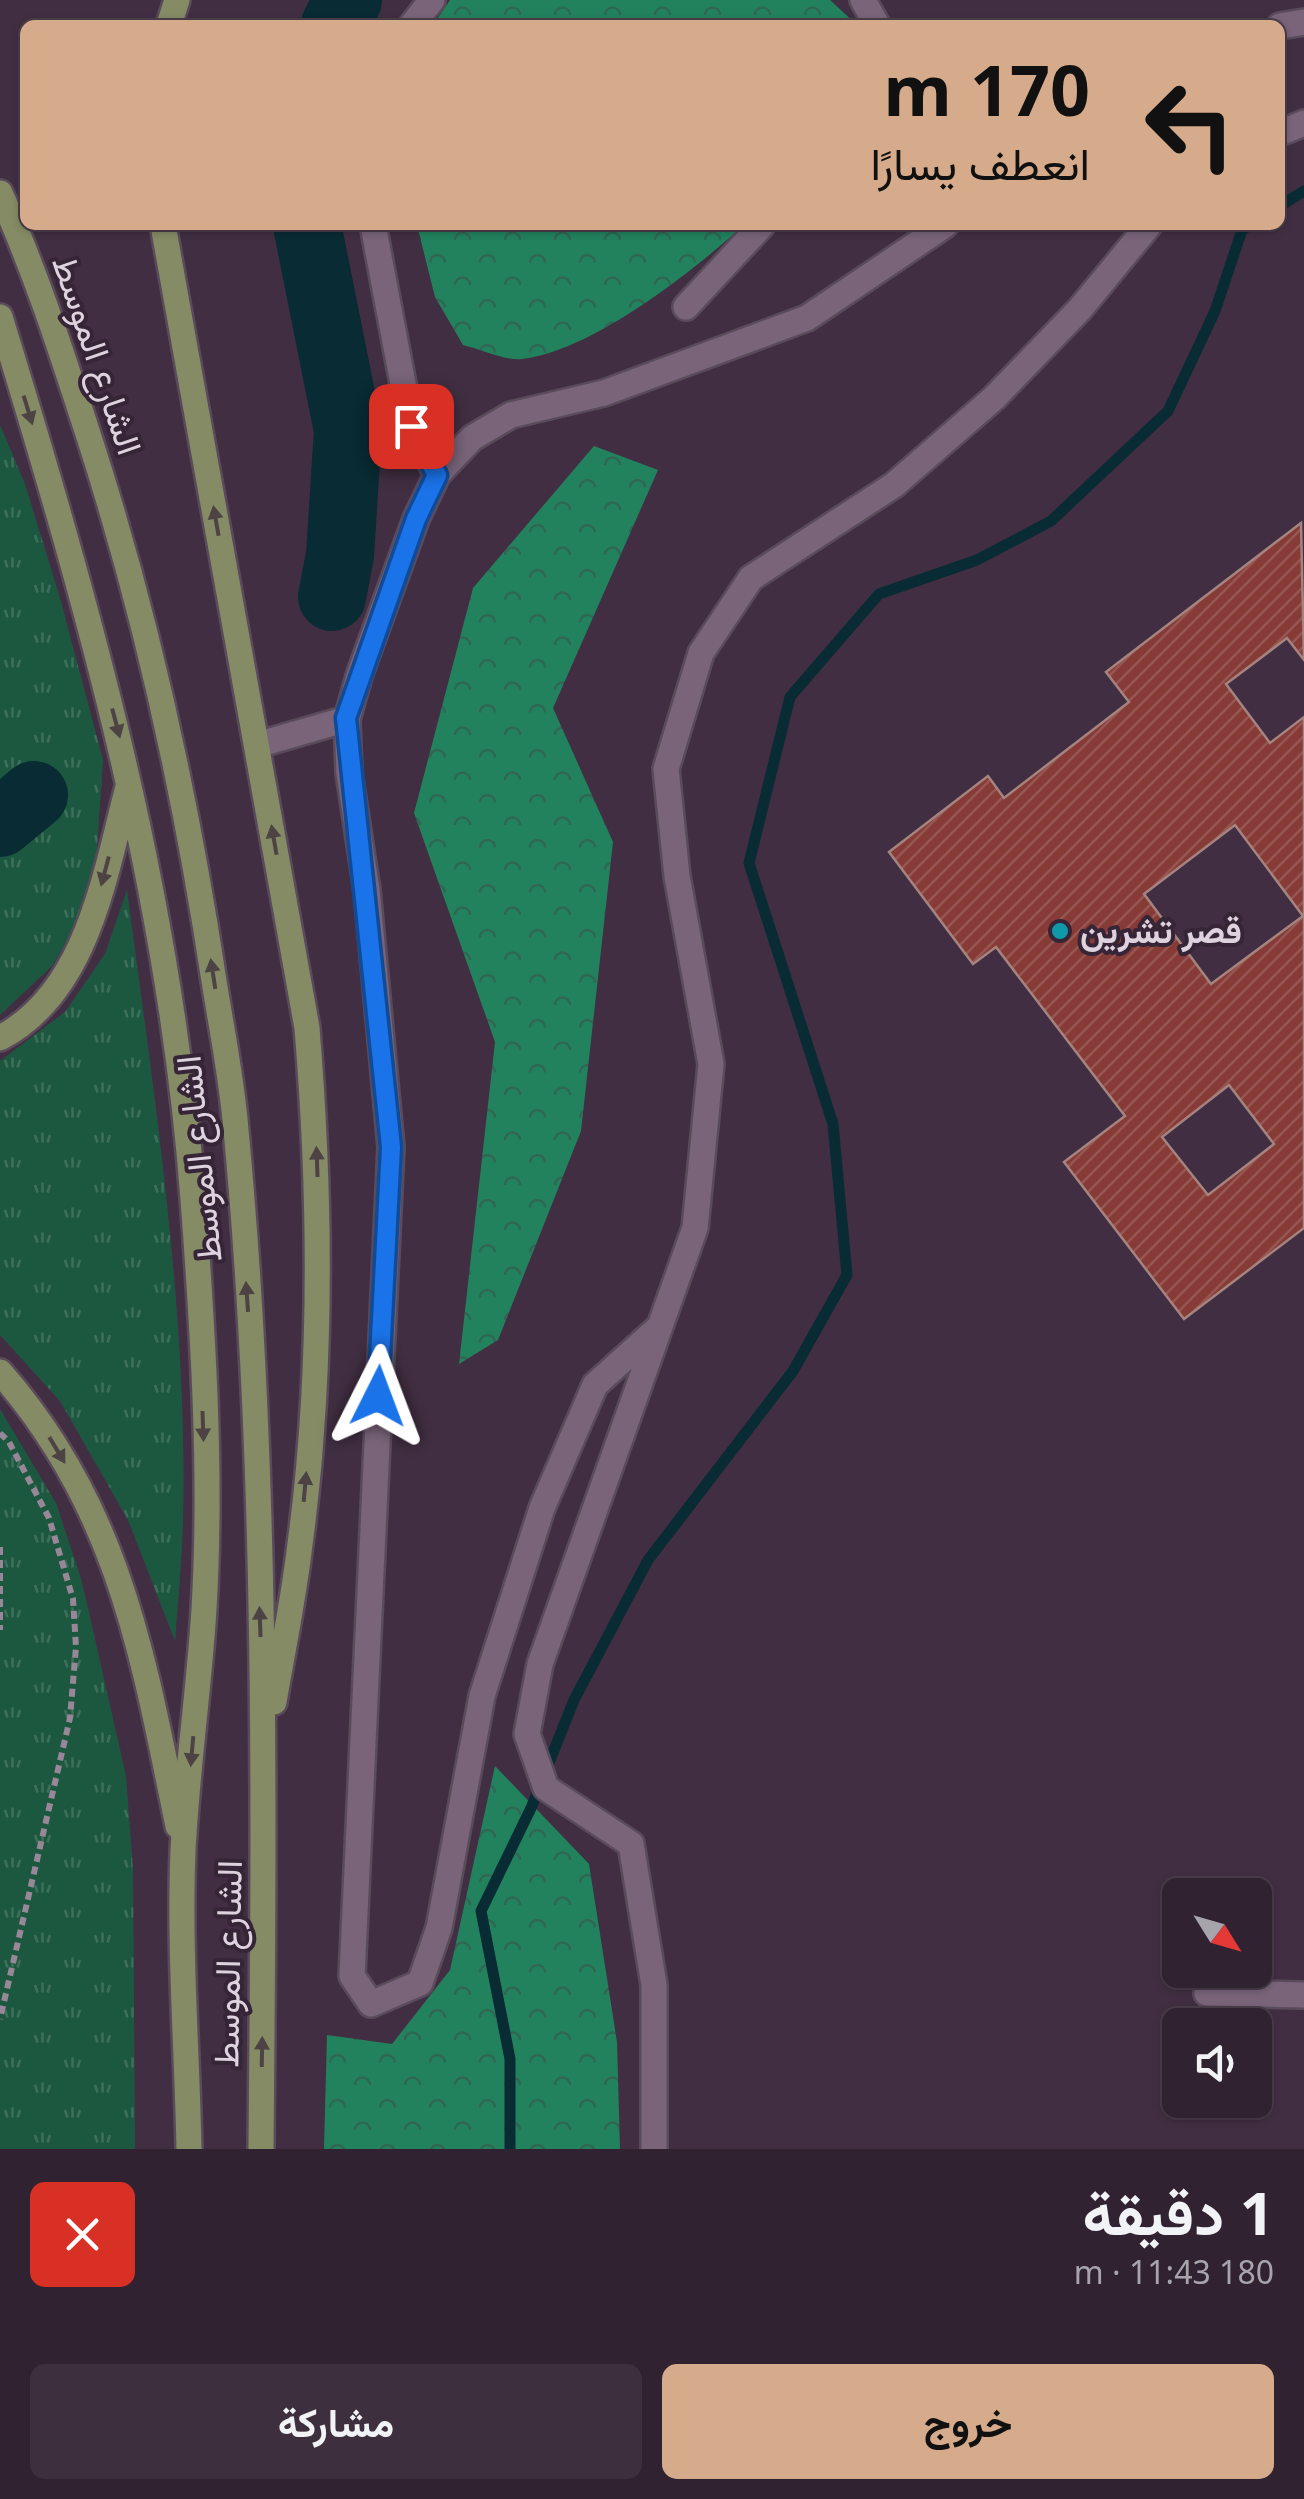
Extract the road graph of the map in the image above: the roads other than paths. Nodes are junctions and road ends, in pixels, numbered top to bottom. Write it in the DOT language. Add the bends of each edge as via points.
graph roads {
  1 [pos="432,0"];
  2 [pos="416,20"];
  3 [pos="0,193"];
  4 [pos="164,230"];
  5 [pos="375,230"];
  6 [pos="757,230"];
  7 [pos="938,230"];
  8 [pos="1145,230"];
  9 [pos="686,306"];
  10 [pos="0,317"];
  11 [pos="437,475"];
  12 [pos="346,718"];
  13 [pos="257,744"];
  14 [pos="130,777"];
  15 [pos="0,1038"];
  16 [pos="656,1330"];
  17 [pos="0,1372"];
  18 [pos="265,1756"];
  19 [pos="183,1853"];
  20 [pos="1207,1993"];
  21 [pos="1304,1995"];
  22 [pos="189,2149"];
  23 [pos="262,2149"];
  24 [pos="654,2149"];
  1 -- 2 [label="lane"];
  18 -- 3 [label="main road, الشارع الموسط, one-way" via="236,1126 197,867 159,674 115,518 43,296"];
  13 -- 4 [label="main road, one-way"];
  5 -- 11 [label="lane" via="411,426"];
  6 -- 9 [label="lane"];
  7 -- 11 [label="lane" via="807,318 604,394 511,415 472,438"];
  8 -- 16 [label="lane" via="994,398 894,485 751,578 701,653 666,769 676,876 711,1064 695,1228"];
  10 -- 14 [label="main road, الشارع الموسط, one-way" via="70,546"];
  11 -- 12 [label="lane"];
  12 -- 13 [label="lane"];
  12 -- 16 [label="lane" via="391,1147 352,1976 371,2004 420,1983 440,1928 482,1696 542,1508 595,1385"];
  18 -- 13 [label="main road, one-way" via="300,1543 315,1360 318,1162 307,1028"];
  14 -- 15 [label="main road, one-way" via="95,910 63,979"];
  14 -- 19 [label="main road, الشارع الموسط, one-way" via="171,990 193,1199 204,1605"];
  16 -- 24 [label="lane" via="540,1664 527,1734 546,1788 631,1844 654,1986"];
  17 -- 19 [label="main road, one-way" via="32,1408 84,1494 128,1598"];
  23 -- 18 [label="main road, الشارع الموسط, one-way"];
  19 -- 22 [label="main road, الشارع الموسط"];
  20 -- 21 [label="lane"];
}
